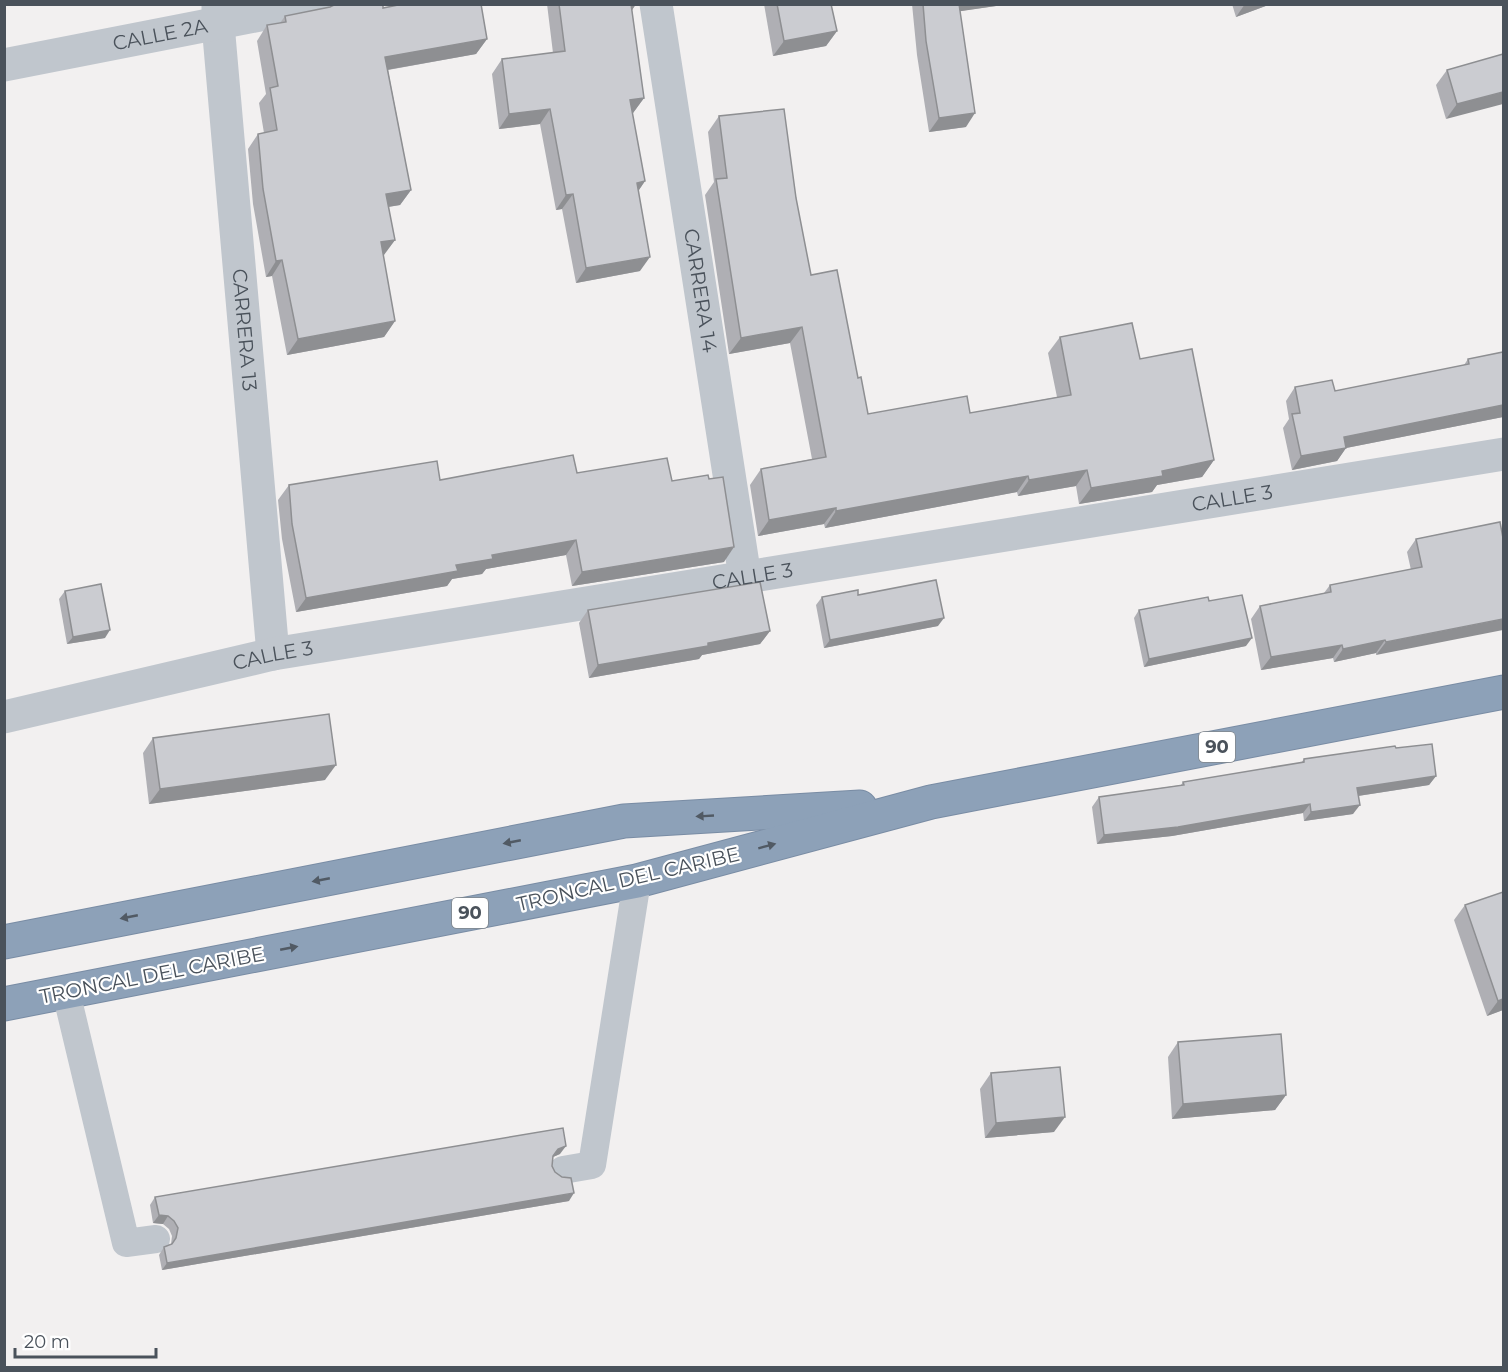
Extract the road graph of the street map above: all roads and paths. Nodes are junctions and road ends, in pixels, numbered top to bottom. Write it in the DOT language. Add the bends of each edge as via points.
graph roads {
  1 [pos="316,4"];
  2 [pos="656,4"];
  3 [pos="218,14"];
  4 [pos="4,65"];
  5 [pos="1503,454"];
  6 [pos="745,577"];
  7 [pos="273,654"];
  8 [pos="1503,692"];
  9 [pos="4,717"];
  10 [pos="931,802"];
  11 [pos="637,881"];
  12 [pos="4,942"];
  13 [pos="66,992"];
  14 [pos="4,1004"];
  15 [pos="563,1170"];
  16 [pos="156,1239"];
  1 -- 3 [label="street, CALLE 2A"];
  2 -- 6 [label="street, CARRERA 14"];
  3 -- 4 [label="street, CALLE 2A"];
  3 -- 7 [label="street, CARRERA 13"];
  5 -- 6 [label="street, CALLE 3"];
  6 -- 7 [label="street, CALLE 3"];
  7 -- 9 [label="street, CALLE 3"];
  8 -- 10 [label="highway, TRONCAL DEL CARIBE / 90"];
  11 -- 10 [label="highway, TRONCAL DEL CARIBE / 90, one-way"];
  10 -- 12 [label="highway, TRONCAL DEL CARIBE / 90, one-way" via="624,821"];
  13 -- 11 [label="highway, TRONCAL DEL CARIBE / 90, one-way"];
  11 -- 15 [label="lane" via="592,1165"];
  13 -- 14 [label="highway, TRONCAL DEL CARIBE / 90"];
  13 -- 16 [label="lane" via="126,1244"];
}
